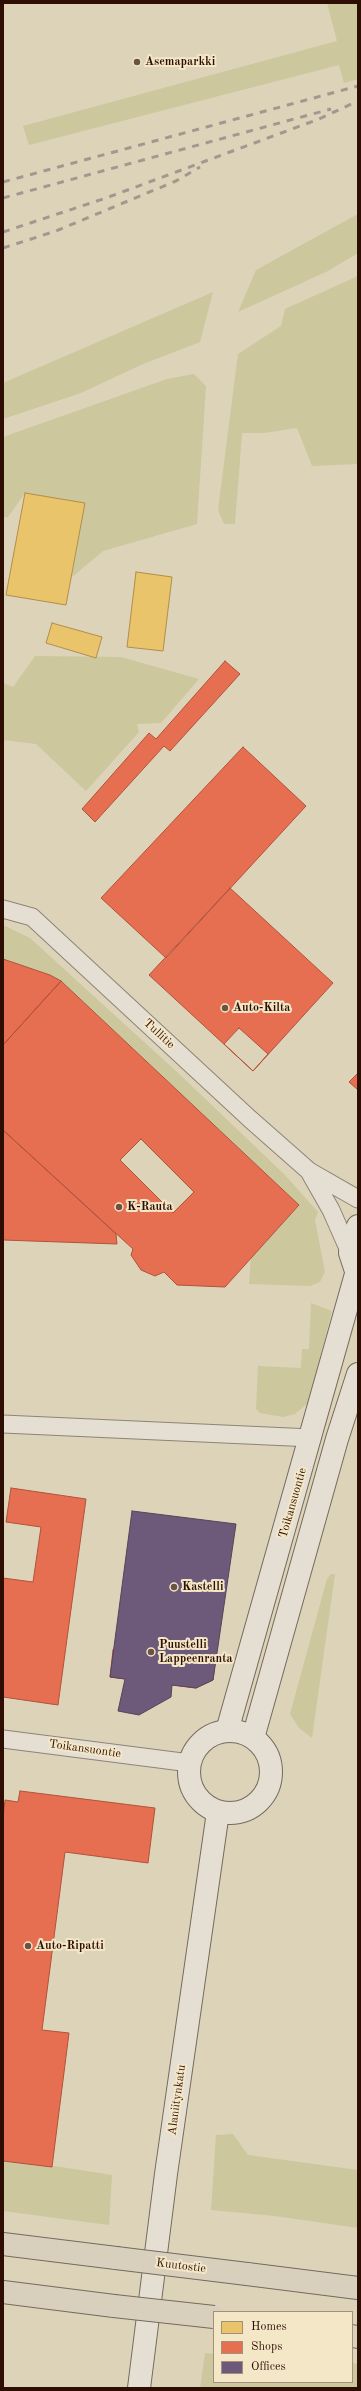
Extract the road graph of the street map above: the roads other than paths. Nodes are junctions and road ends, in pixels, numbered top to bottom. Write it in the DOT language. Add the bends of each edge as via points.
graph roads {
  1 [pos="3,909"];
  2 [pos="309,1171"];
  3 [pos="358,1199"];
  4 [pos="358,1226"];
  5 [pos="350,1254"];
  6 [pos="357,1276"];
  7 [pos="358,1374"];
  8 [pos="3,1424"];
  9 [pos="312,1438"];
  10 [pos="227,1731"];
  11 [pos="253,1738"];
  12 [pos="3,1739"];
  13 [pos="190,1763"];
  14 [pos="218,1812"];
  15 [pos="3,2244"];
  16 [pos="288,2279"];
  17 [pos="358,2285"];
  18 [pos="358,2288"];
  19 [pos="3,2292"];
  20 [pos="213,2317"];
  21 [pos="139,2388"];
  1 -- 2 [label="street, Tullitie" via="32,917"];
  2 -- 3 [label="street, Tullitie"];
  2 -- 5 [label="street, Tullitie" via="331,1210"];
  4 -- 5 [label="main road" via="352,1239"];
  5 -- 6 [label="main road"];
  6 -- 9 [label="main road, Toikansuontie" via="345,1309"];
  7 -- 11 [label="main road, Toikansuontie"];
  8 -- 9 [label="street"];
  9 -- 10 [label="main road, Toikansuontie"];
  10 -- 11 [label="main road"];
  10 -- 13 [label="main road" via="208,1738 194,1753"];
  11 -- 14 [label="main road" via="270,1762 270,1781 267,1790 252,1807 230,1813"];
  12 -- 13 [label="street, Toikansuontie"];
  13 -- 14 [label="main road" via="192,1788 198,1798"];
  14 -- 21 [label="main road, Alaniitynkatu" via="166,2174"];
  15 -- 16 [label="highway, Kuutostie, bridge"];
  16 -- 17 [label="highway"];
  16 -- 18 [label="highway, Kuutostie"];
  19 -- 20 [label="highway, bridge"];
}
